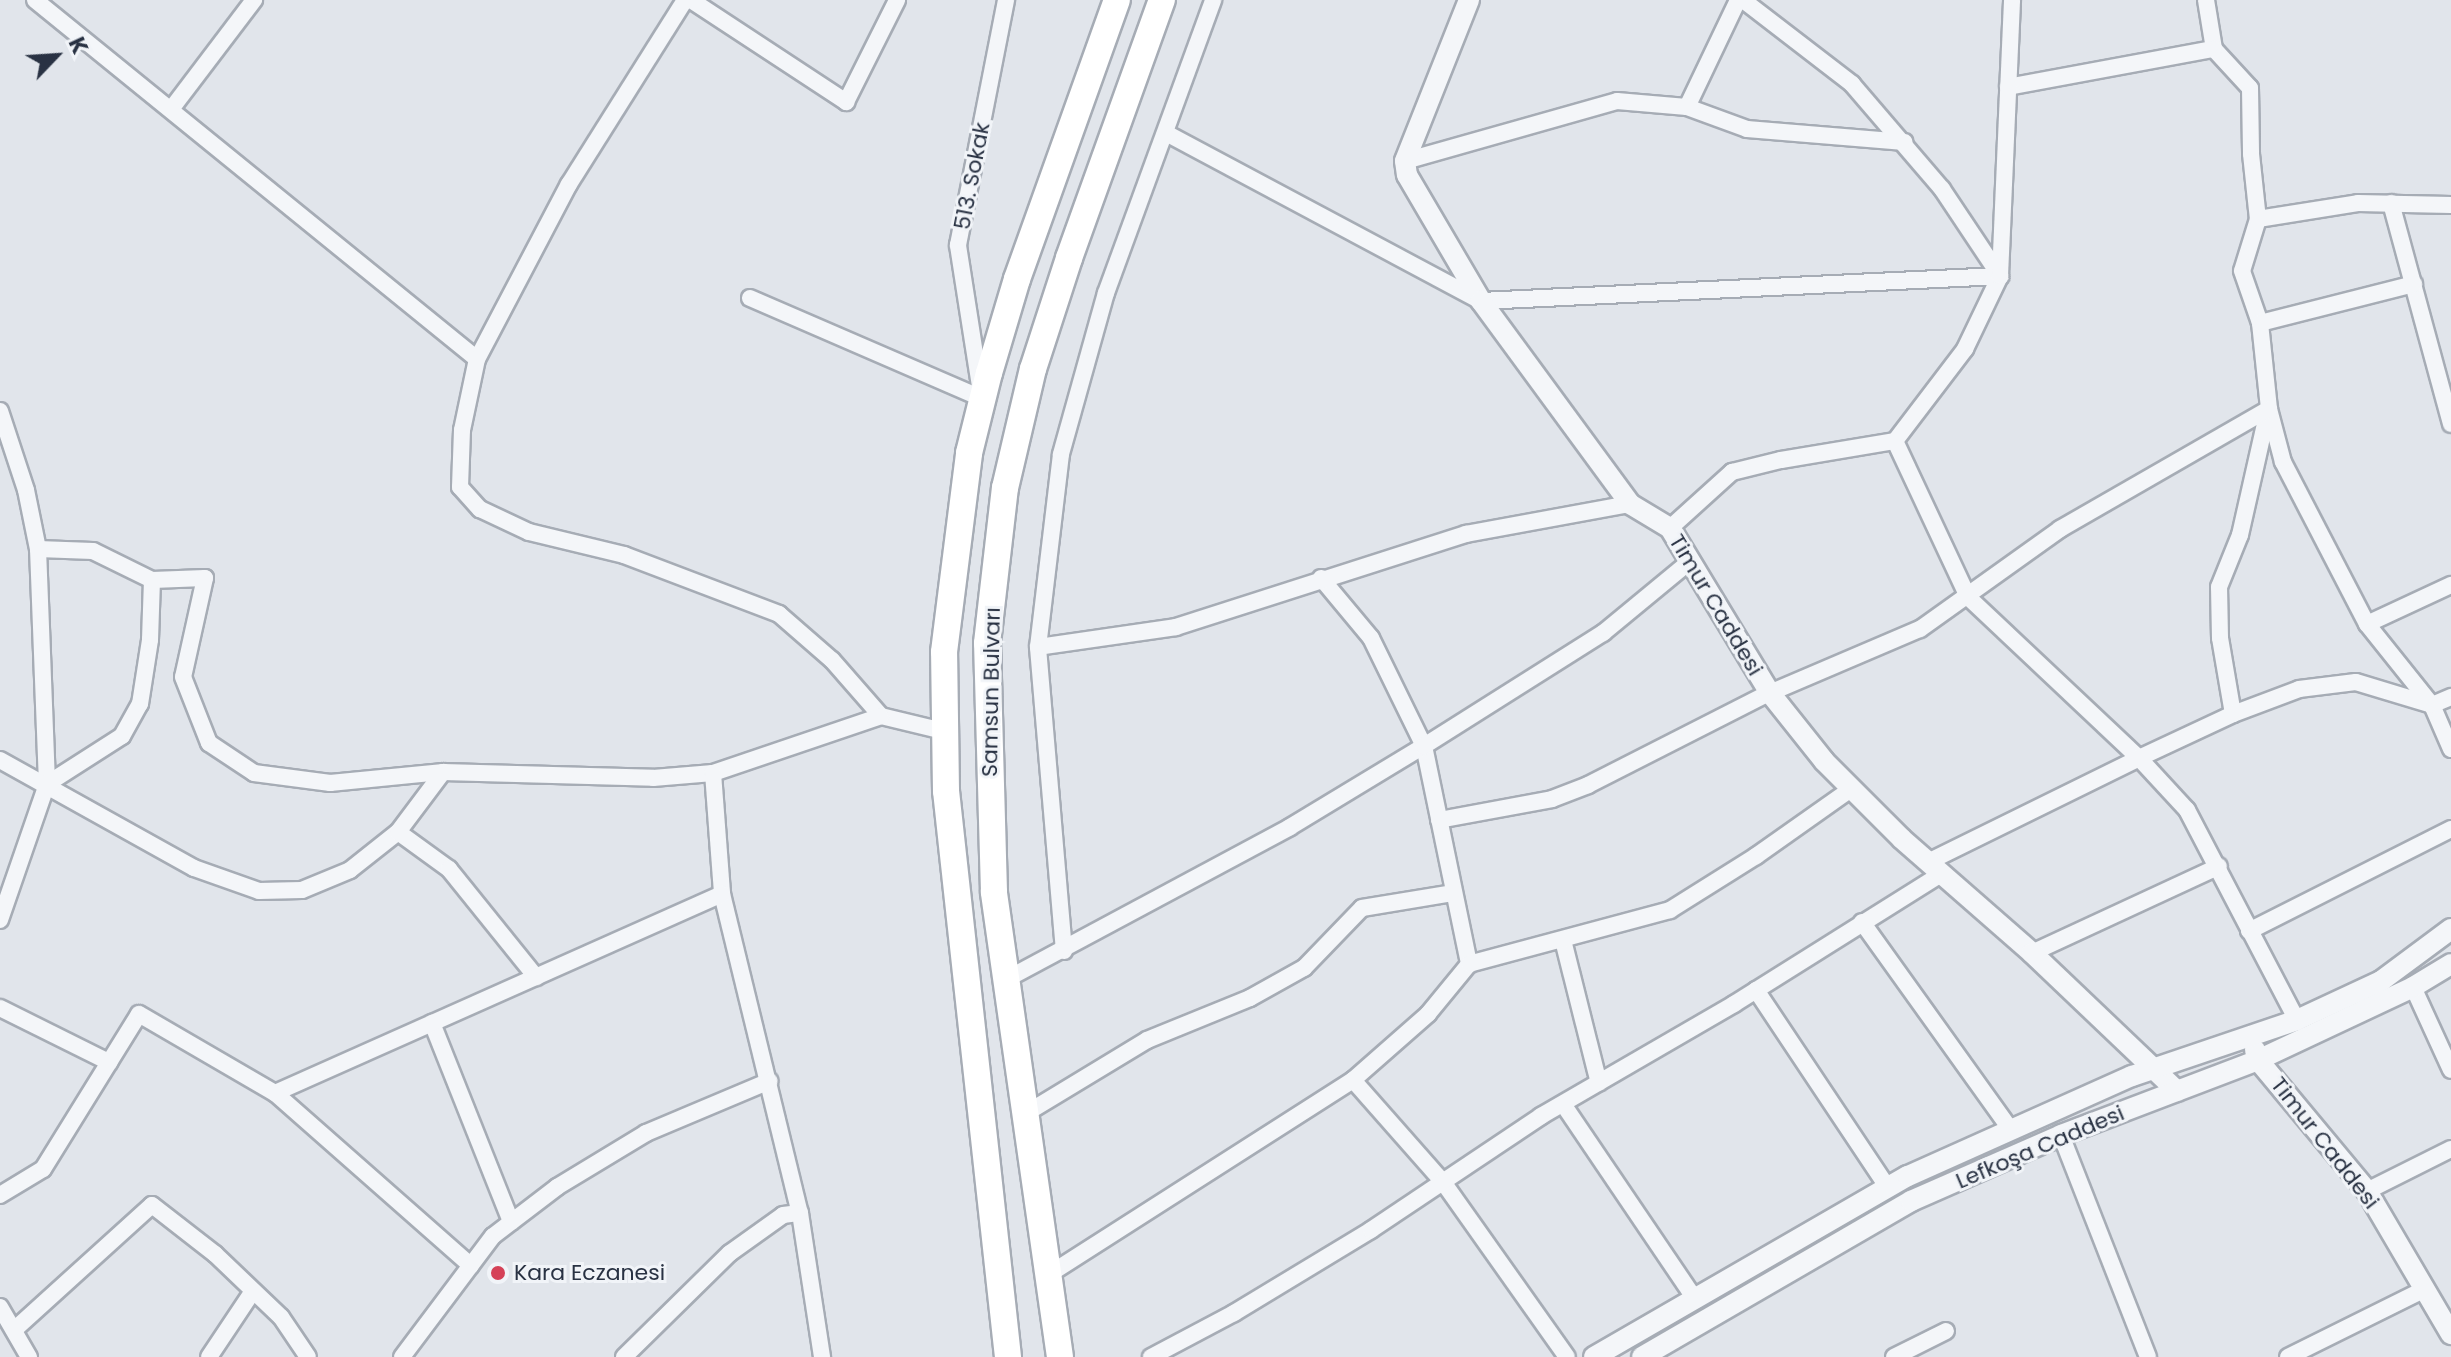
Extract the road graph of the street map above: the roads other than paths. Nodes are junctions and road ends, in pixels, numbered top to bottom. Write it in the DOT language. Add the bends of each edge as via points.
graph roads {
  1 [pos="36,0"];
  2 [pos="254,0"];
  3 [pos="688,0"];
  4 [pos="897,0"];
  5 [pos="1006,0"];
  6 [pos="1117,0"];
  7 [pos="1162,0"];
  8 [pos="1213,0"];
  9 [pos="1469,0"];
  10 [pos="1740,0"];
  11 [pos="2012,0"];
  12 [pos="2206,0"];
  13 [pos="2214,49"];
  14 [pos="2008,87"];
  15 [pos="1687,107"];
  16 [pos="172,108"];
  17 [pos="1166,133"];
  18 [pos="1904,142"];
  19 [pos="1405,161"];
  20 [pos="2391,203"];
  21 [pos="2451,205"];
  22 [pos="2258,219"];
  23 [pos="2000,276"];
  24 [pos="2414,284"];
  25 [pos="750,298"];
  26 [pos="1481,301"];
  27 [pos="2260,323"];
  28 [pos="477,359"];
  29 [pos="983,399"];
  30 [pos="2269,409"];
  31 [pos="0,411"];
  32 [pos="2450,413"];
  33 [pos="1895,441"];
  34 [pos="1630,504"];
  35 [pos="1670,528"];
  36 [pos="38,549"];
  37 [pos="1689,562"];
  38 [pos="1321,578"];
  39 [pos="152,580"];
  40 [pos="2451,585"];
  41 [pos="1968,597"];
  42 [pos="2367,624"];
  43 [pos="1038,647"];
  44 [pos="1770,693"];
  45 [pos="2451,697"];
  46 [pos="2432,705"];
  47 [pos="2233,714"];
  48 [pos="881,716"];
  49 [pos="943,731"];
  50 [pos="1424,746"];
  51 [pos="2451,749"];
  52 [pos="2139,758"];
  53 [pos="0,760"];
  54 [pos="443,772"];
  55 [pos="713,773"];
  56 [pos="47,784"];
  57 [pos="1851,789"];
  58 [pos="1439,820"];
  59 [pos="2451,829"];
  60 [pos="398,832"];
  61 [pos="2219,866"];
  62 [pos="1935,868"];
  63 [pos="1454,893"];
  64 [pos="722,894"];
  65 [pos="0,920"];
  66 [pos="1862,922"];
  67 [pos="2451,929"];
  68 [pos="2249,931"];
  69 [pos="1563,940"];
  70 [pos="1064,951"];
  71 [pos="2032,953"];
  72 [pos="1469,964"];
  73 [pos="2451,964"];
  74 [pos="536,977"];
  75 [pos="1005,980"];
  76 [pos="2413,987"];
  77 [pos="1756,990"];
  78 [pos="0,1008"];
  79 [pos="2297,1020"];
  80 [pos="432,1023"];
  81 [pos="2251,1035"];
  82 [pos="2258,1060"];
  83 [pos="109,1062"];
  84 [pos="2154,1069"];
  85 [pos="2451,1070"];
  86 [pos="1353,1080"];
  87 [pos="770,1081"];
  88 [pos="1599,1083"];
  89 [pos="2177,1091"];
  90 [pos="275,1093"];
  91 [pos="1563,1104"];
  92 [pos="1025,1114"];
  93 [pos="2011,1130"];
  94 [pos="2061,1135"];
  95 [pos="2451,1149"];
  96 [pos="1443,1182"];
  97 [pos="1888,1188"];
  98 [pos="2367,1191"];
  99 [pos="0,1195"];
  100 [pos="800,1213"];
  101 [pos="511,1222"];
  102 [pos="471,1266"];
  103 [pos="1048,1275"];
  104 [pos="2425,1289"];
  105 [pos="253,1291"];
  106 [pos="1695,1299"];
  107 [pos="0,1307"];
  108 [pos="14,1330"];
  109 [pos="1946,1331"];
  110 [pos="2451,1334"];
  111 [pos="29,1357"];
  112 [pos="209,1357"];
  113 [pos="308,1357"];
  114 [pos="402,1357"];
  115 [pos="624,1357"];
  116 [pos="822,1357"];
  117 [pos="1008,1357"];
  118 [pos="1060,1357"];
  119 [pos="1151,1357"];
  120 [pos="1567,1357"];
  121 [pos="1594,1357"];
  122 [pos="1642,1357"];
  123 [pos="1894,1357"];
  124 [pos="2148,1357"];
  125 [pos="2288,1357"];
  1 -- 16 [label="street"];
  2 -- 16 [label="street"];
  3 -- 4 [label="street" via="846,102"];
  3 -- 28 [label="street" via="569,184"];
  5 -- 29 [label="street, 513. Sokak" via="958,245"];
  6 -- 29 [label="main road" via="1017,279"];
  7 -- 75 [label="main road, Samsun Bulvarı" via="1046,324 1005,488 987,643 994,892"];
  8 -- 17 [label="street"];
  9 -- 19 [label="street"];
  10 -- 15 [label="street"];
  10 -- 18 [label="street" via="1852,84"];
  11 -- 14 [label="street"];
  12 -- 13 [label="street"];
  13 -- 14 [label="street"];
  13 -- 22 [label="street" via="2250,88"];
  14 -- 23 [label="street"];
  15 -- 18 [label="street" via="1747,129"];
  15 -- 19 [label="street" via="1617,101"];
  16 -- 28 [label="street"];
  17 -- 26 [label="street"];
  17 -- 43 [label="street" via="1106,293 1061,454"];
  18 -- 23 [label="street"];
  19 -- 26 [label="street, Timur Caddesi" via="1407,175"];
  20 -- 21 [label="street"];
  20 -- 22 [label="street"];
  20 -- 24 [label="street"];
  22 -- 27 [label="street" via="2242,271"];
  23 -- 26 [label="street"];
  23 -- 33 [label="street" via="1965,349"];
  24 -- 27 [label="street"];
  24 -- 32 [label="street"];
  25 -- 29 [label="street"];
  26 -- 34 [label="street, Timur Caddesi"];
  27 -- 30 [label="street"];
  28 -- 48 [label="street" via="462,430 460,487 480,509 529,532 624,555 779,614 832,660"];
  29 -- 49 [label="main road" via="969,453 951,578"];
  30 -- 41 [label="street" via="2060,529"];
  30 -- 42 [label="street" via="2283,462"];
  30 -- 47 [label="street" via="2240,535 2219,587 2220,638"];
  31 -- 36 [label="street" via="26,490"];
  33 -- 35 [label="street" via="1732,472"];
  33 -- 41 [label="street"];
  34 -- 35 [label="street, Timur Caddesi"];
  34 -- 38 [label="street" via="1466,534"];
  35 -- 37 [label="street, Timur Caddesi"];
  36 -- 39 [label="street" via="93,551"];
  36 -- 56 [label="street"];
  37 -- 44 [label="street, Timur Caddesi"];
  37 -- 50 [label="street" via="1603,633"];
  38 -- 43 [label="street" via="1176,627"];
  38 -- 50 [label="street" via="1371,638"];
  39 -- 54 [label="street" via="205,578 183,677 209,743 254,773 330,783"];
  39 -- 56 [label="street" via="140,704 122,736"];
  40 -- 42 [label="street"];
  41 -- 44 [label="street" via="1920,629"];
  41 -- 52 [label="street"];
  42 -- 46 [label="street"];
  43 -- 70 [label="street"];
  44 -- 57 [label="street, Timur Caddesi"];
  44 -- 58 [label="street" via="1552,799"];
  45 -- 46 [label="street"];
  46 -- 47 [label="street" via="2356,682 2299,689"];
  46 -- 51 [label="street"];
  47 -- 52 [label="street"];
  48 -- 49 [label="street"];
  48 -- 55 [label="street"];
  49 -- 117 [label="main road" via="954,879"];
  50 -- 58 [label="street"];
  50 -- 70 [label="street" via="1290,827"];
  52 -- 61 [label="street" via="2187,810"];
  52 -- 62 [label="street"];
  53 -- 56 [label="street"];
  54 -- 55 [label="street" via="653,778"];
  54 -- 60 [label="street"];
  55 -- 64 [label="street"];
  56 -- 60 [label="street" via="194,868 259,891 302,890 350,870"];
  56 -- 65 [label="street"];
  57 -- 62 [label="street, Timur Caddesi"];
  57 -- 69 [label="street" via="1670,910"];
  58 -- 63 [label="street"];
  59 -- 68 [label="street"];
  60 -- 74 [label="street" via="449,869"];
  61 -- 68 [label="street"];
  61 -- 71 [label="street"];
  62 -- 66 [label="street"];
  62 -- 71 [label="street, Timur Caddesi"];
  63 -- 72 [label="street"];
  63 -- 92 [label="street" via="1362,908 1304,968 1250,998 1147,1040"];
  64 -- 74 [label="street"];
  64 -- 87 [label="street"];
  66 -- 77 [label="street"];
  66 -- 93 [label="street"];
  67 -- 79 [label="street" via="2381,981"];
  68 -- 79 [label="street"];
  69 -- 72 [label="street"];
  69 -- 88 [label="street"];
  70 -- 75 [label="street"];
  71 -- 84 [label="street, Timur Caddesi"];
  72 -- 86 [label="street" via="1428,1014"];
  73 -- 76 [label="street, Lefkoşa Caddesi"];
  74 -- 80 [label="street"];
  75 -- 92 [label="main road, Samsun Bulvarı"];
  76 -- 82 [label="street, Lefkoşa Caddesi"];
  76 -- 85 [label="street"];
  77 -- 88 [label="street"];
  77 -- 97 [label="street"];
  78 -- 83 [label="street"];
  79 -- 81 [label="street"];
  80 -- 90 [label="street"];
  80 -- 101 [label="street"];
  81 -- 82 [label="street, Timur Caddesi"];
  81 -- 84 [label="street"];
  82 -- 89 [label="street, Lefkoşa Caddesi"];
  82 -- 98 [label="street, Timur Caddesi"];
  83 -- 90 [label="street" via="139,1014"];
  83 -- 99 [label="street" via="43,1169"];
  84 -- 89 [label="street, Timur Caddesi"];
  84 -- 93 [label="street"];
  86 -- 96 [label="street"];
  86 -- 103 [label="street"];
  87 -- 100 [label="street"];
  87 -- 101 [label="street" via="646,1133"];
  88 -- 91 [label="street"];
  89 -- 94 [label="street, Lefkoşa Caddesi"];
  90 -- 102 [label="street"];
  91 -- 96 [label="street"];
  91 -- 106 [label="street"];
  92 -- 103 [label="main road, Samsun Bulvarı"];
  93 -- 97 [label="street"];
  94 -- 122 [label="street, Lefkoşa Caddesi" via="1911,1201"];
  94 -- 124 [label="street"];
  95 -- 98 [label="street"];
  96 -- 119 [label="street" via="1248,1304"];
  96 -- 120 [label="street"];
  97 -- 106 [label="street"];
  98 -- 104 [label="street, Timur Caddesi"];
  100 -- 115 [label="street" via="783,1215 730,1253"];
  100 -- 116 [label="street"];
  101 -- 102 [label="street"];
  102 -- 114 [label="street"];
  103 -- 118 [label="main road, Samsun Bulvarı"];
  104 -- 110 [label="street, Timur Caddesi"];
  104 -- 125 [label="street"];
  105 -- 108 [label="street" via="152,1205"];
  105 -- 112 [label="street"];
  105 -- 113 [label="street" via="281,1317"];
  106 -- 121 [label="street"];
  107 -- 108 [label="street"];
  108 -- 111 [label="street"];
  109 -- 123 [label="street"];
}
